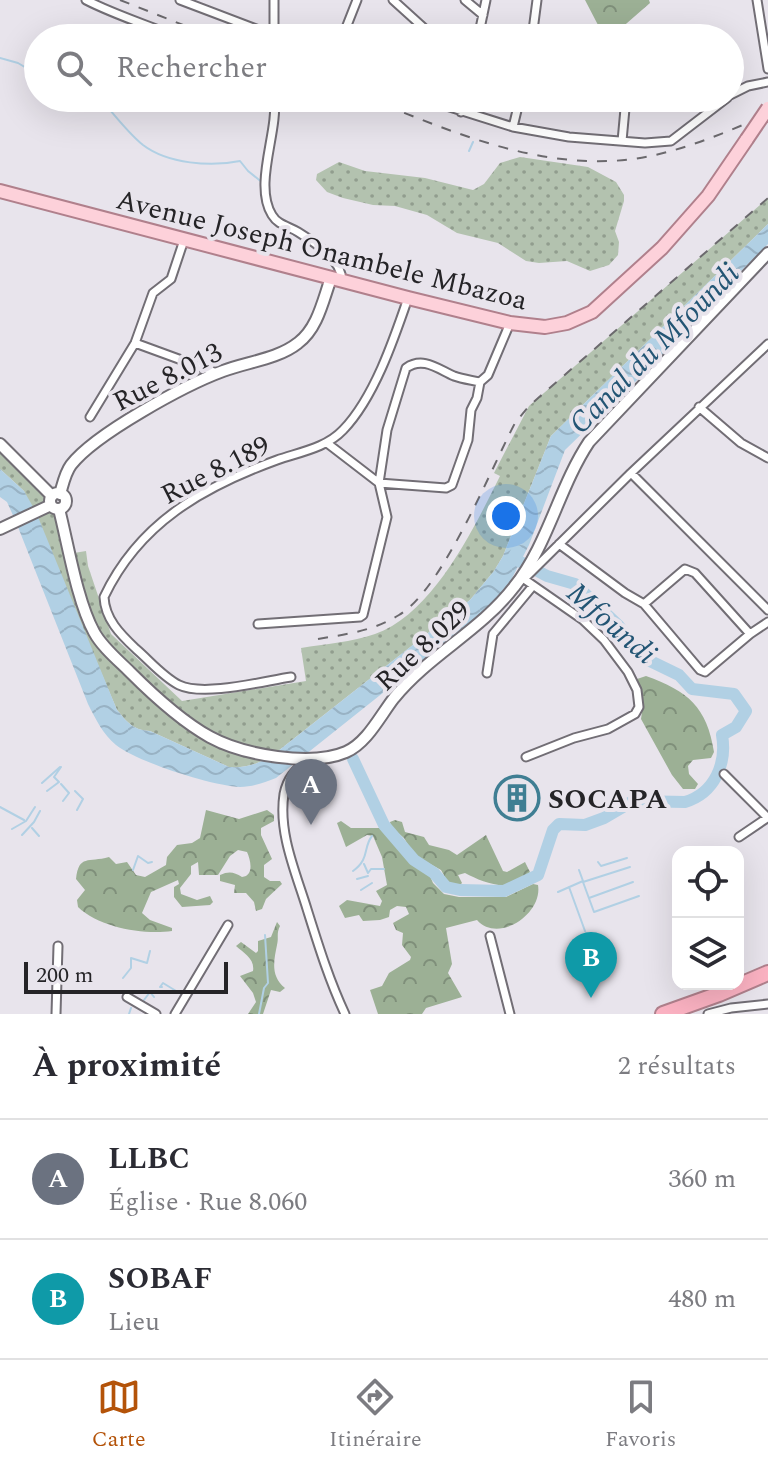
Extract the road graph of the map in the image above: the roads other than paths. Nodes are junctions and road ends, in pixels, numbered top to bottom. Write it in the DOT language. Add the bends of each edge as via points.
graph roads {
  1 [pos="86,0"];
  2 [pos="180,0"];
  3 [pos="274,0"];
  4 [pos="357,0"];
  5 [pos="393,0"];
  6 [pos="465,0"];
  7 [pos="486,0"];
  8 [pos="537,0"];
  9 [pos="757,0"];
  10 [pos="483,15"];
  11 [pos="146,24"];
  12 [pos="243,24"];
  13 [pos="276,24"];
  14 [pos="348,24"];
  15 [pos="420,24"];
  16 [pos="481,24"];
  17 [pos="534,24"];
  18 [pos="768,69"];
  19 [pos="768,82"];
  20 [pos="744,88"];
  21 [pos="768,108"];
  22 [pos="273,112"];
  23 [pos="461,112"];
  24 [pos="517,112"];
  25 [pos="625,112"];
  26 [pos="709,112"];
  27 [pos="513,127"];
  28 [pos="622,141"];
  29 [pos="0,191"];
  30 [pos="184,240"];
  31 [pos="768,253"];
  32 [pos="337,279"];
  33 [pos="408,298"];
  34 [pos="510,323"];
  35 [pos="135,343"];
  36 [pos="768,344"];
  37 [pos="217,373"];
  38 [pos="480,382"];
  39 [pos="699,407"];
  40 [pos="90,417"];
  41 [pos="327,443"];
  42 [pos="0,444"];
  43 [pos="768,458"];
  44 [pos="631,473"];
  45 [pos="379,483"];
  46 [pos="56,501"];
  47 [pos="0,529"];
  48 [pos="559,544"];
  49 [pos="522,580"];
  50 [pos="532,587"];
  51 [pos="644,604"];
  52 [pos="768,610"];
  53 [pos="768,622"];
  54 [pos="258,624"];
  55 [pos="750,634"];
  56 [pos="487,673"];
  57 [pos="291,677"];
  58 [pos="526,757"];
  59 [pos="304,759"];
  60 [pos="724,774"];
  61 [pos="767,818"];
  62 [pos="739,837"];
  63 [pos="228,925"];
  64 [pos="490,936"];
  65 [pos="58,946"];
  66 [pos="768,973"];
  67 [pos="768,980"];
  68 [pos="127,997"];
  69 [pos="768,1004"];
  70 [pos="56,1014"];
  71 [pos="156,1014"];
  72 [pos="175,1014"];
  73 [pos="345,1014"];
  74 [pos="510,1014"];
  75 [pos="663,1014"];
  76 [pos="682,1014"];
  77 [pos="708,1014"];
  1 -- 11 [label="street"];
  2 -- 12 [label="street"];
  3 -- 13 [label="street"];
  4 -- 14 [label="street"];
  5 -- 15 [label="street"];
  6 -- 10 [label="street"];
  7 -- 10 [label="street"];
  8 -- 17 [label="street"];
  9 -- 18 [label="street"];
  10 -- 16 [label="street"];
  19 -- 20 [label="street"];
  21 -- 34 [label="main road, Avenue Joseph Onambele Mbazoa, bridge" via="708,196 671,239 592,312 545,327"];
  22 -- 32 [label="street" via="269,209 280,224 301,233 334,260"];
  23 -- 27 [label="street"];
  24 -- 27 [label="street"];
  25 -- 28 [label="street"];
  26 -- 28 [label="street" via="671,141"];
  27 -- 28 [label="street"];
  29 -- 30 [label="main road, Avenue Joseph Onambele Mbazoa"];
  30 -- 32 [label="main road, Avenue Joseph Onambele Mbazoa"];
  30 -- 35 [label="street" via="171,279 153,293"];
  31 -- 49 [label="main road" via="589,442"];
  32 -- 33 [label="main road, Avenue Joseph Onambele Mbazoa"];
  32 -- 37 [label="main road, Rue 8.013" via="300,342"];
  33 -- 34 [label="main road, Avenue Joseph Onambele Mbazoa"];
  33 -- 41 [label="street, Rue 8.189" via="374,382 349,423"];
  34 -- 38 [label="street"];
  35 -- 37 [label="street"];
  35 -- 40 [label="street"];
  36 -- 39 [label="street, Rue 8.029"];
  37 -- 46 [label="main road, Rue 8.013" via="93,445 70,467"];
  38 -- 45 [label="street" via="452,485"];
  38 -- 45 [label="street" via="424,363 406,368 387,430"];
  39 -- 43 [label="street"];
  39 -- 44 [label="street, Rue 8.029"];
  41 -- 45 [label="street"];
  41 -- 57 [label="street, Rue 8.189" via="234,478 178,507 134,549 104,597 113,624 178,684 206,689"];
  42 -- 46 [label="main road"];
  44 -- 48 [label="street, Rue 8.029"];
  44 -- 52 [label="street"];
  45 -- 54 [label="street" via="387,517 362,616"];
  46 -- 47 [label="main road"];
  46 -- 59 [label="main road, Rue 8.029" via="89,620 106,648 147,689 211,738"];
  48 -- 49 [label="street, Rue 8.029"];
  48 -- 51 [label="street"];
  49 -- 50 [label="street"];
  49 -- 59 [label="main road, Rue 8.029" via="480,624 408,683 351,750"];
  50 -- 56 [label="street" via="493,634"];
  50 -- 58 [label="street" via="604,640 628,672 639,707 608,729"];
  51 -- 55 [label="street" via="685,569 695,573"];
  51 -- 55 [label="street" via="705,672"];
  53 -- 55 [label="street"];
  59 -- 73 [label="street" via="288,780 283,826"];
  60 -- 61 [label="street"];
  61 -- 62 [label="street"];
  63 -- 72 [label="street"];
  64 -- 74 [label="street"];
  65 -- 70 [label="street"];
  66 -- 75 [label="highway"];
  67 -- 76 [label="highway"];
  68 -- 71 [label="street"];
  69 -- 77 [label="street"];
}
